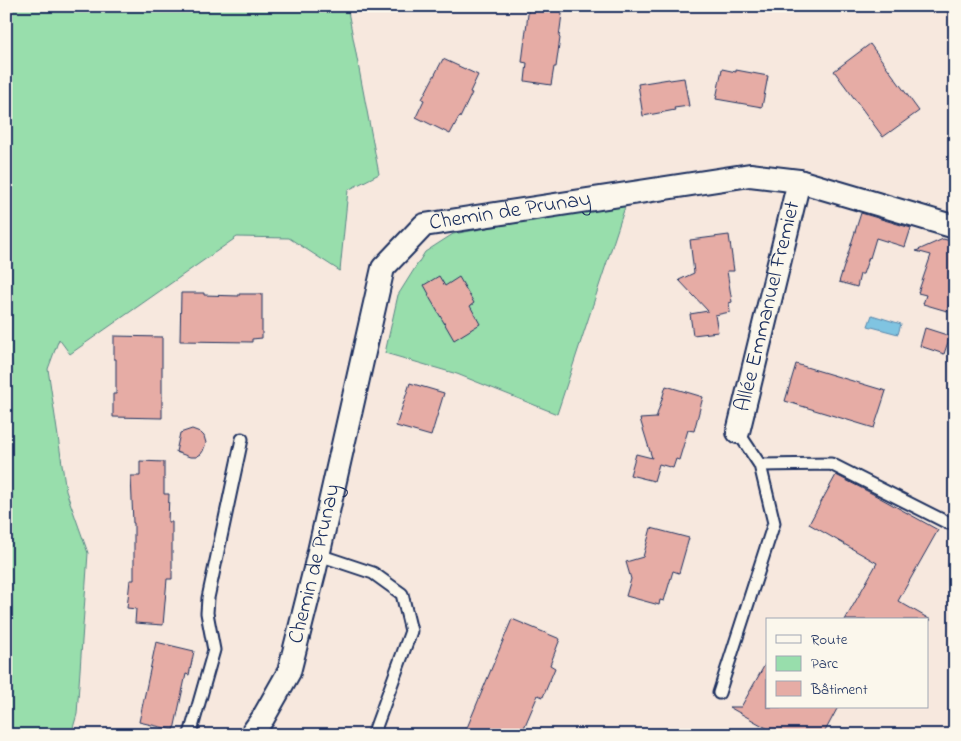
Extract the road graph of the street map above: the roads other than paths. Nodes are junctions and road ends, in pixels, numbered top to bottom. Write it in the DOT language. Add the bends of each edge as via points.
graph roads {
  1 [pos="799,182"];
  2 [pos="955,227"];
  3 [pos="738,432"];
  4 [pos="242,440"];
  5 [pos="760,465"];
  6 [pos="948,523"];
  7 [pos="319,555"];
  8 [pos="719,693"];
  9 [pos="189,735"];
  10 [pos="251,735"];
  11 [pos="373,735"];
  1 -- 2 [label="street, Chemin de Prunay"];
  1 -- 3 [label="street, Allée Emmanuel Fremiet"];
  1 -- 7 [label="street, Chemin de Prunay" via="750,175 424,225 383,268"];
  3 -- 5 [label="lane"];
  4 -- 9 [label="lane" via="208,598 207,613 214,650"];
  5 -- 6 [label="lane" via="830,464"];
  5 -- 8 [label="lane" via="774,523"];
  7 -- 10 [label="street, Chemin de Prunay" via="289,672"];
  7 -- 11 [label="lane" via="373,573 402,594 410,631"];
}
